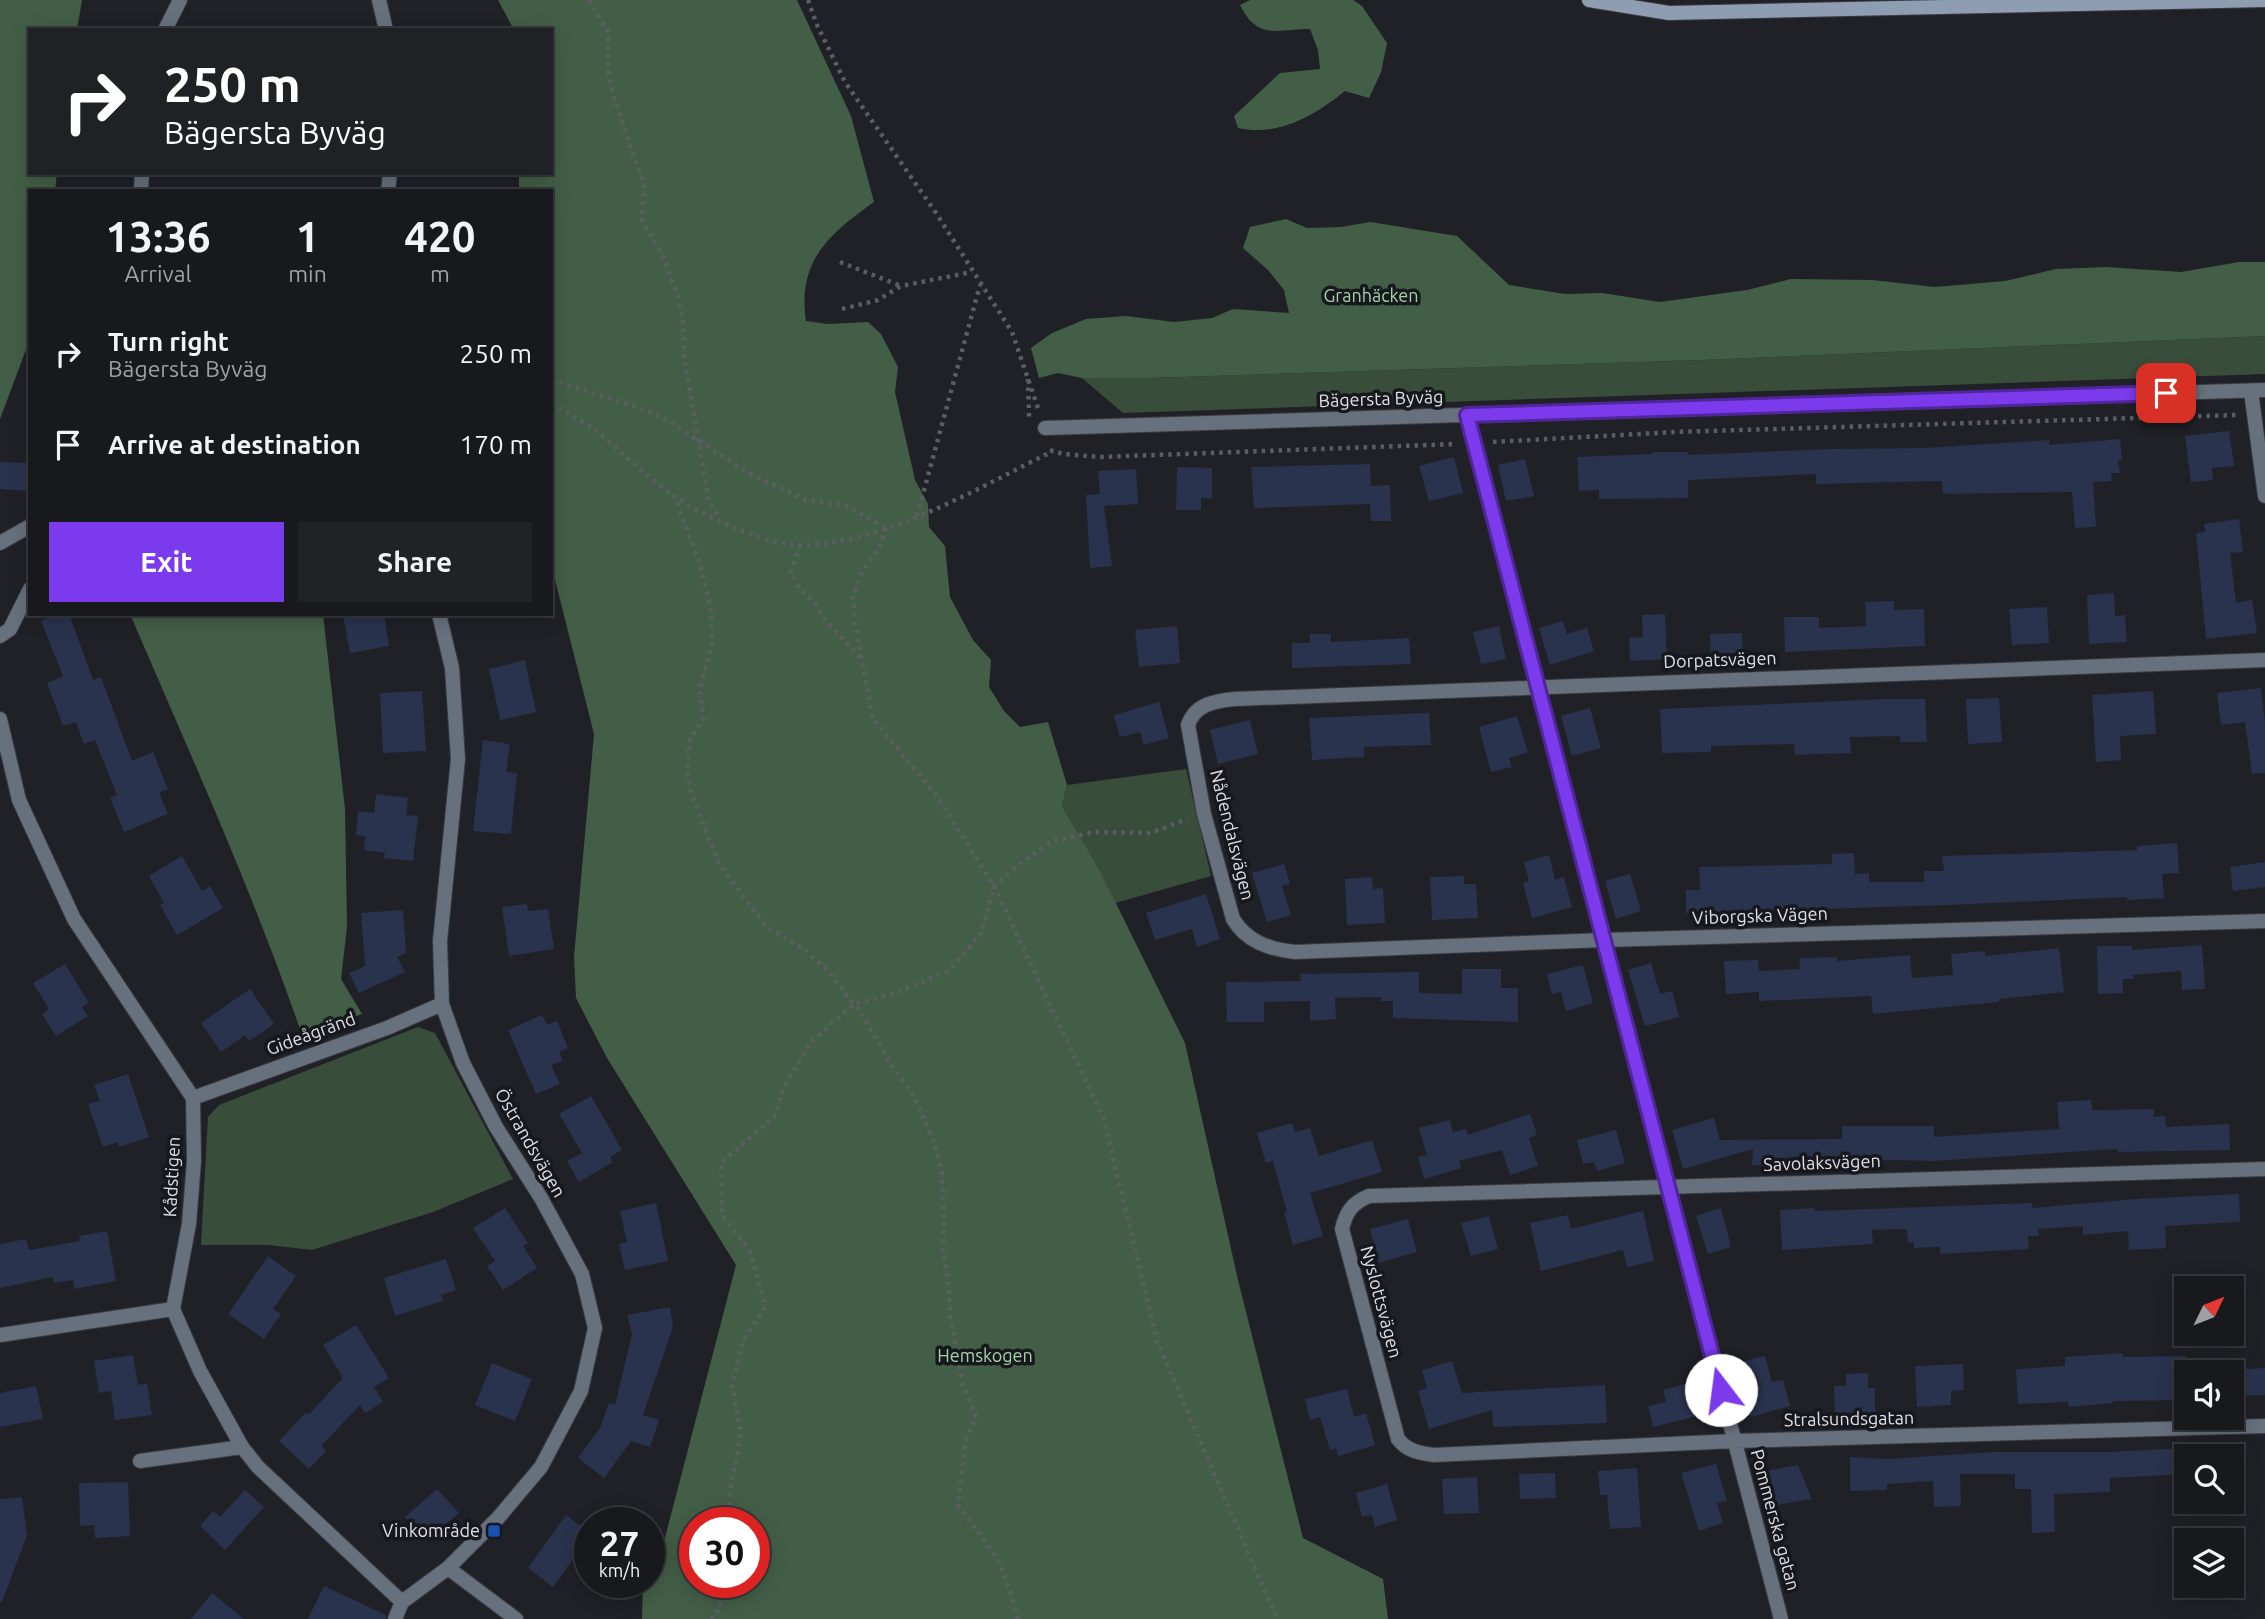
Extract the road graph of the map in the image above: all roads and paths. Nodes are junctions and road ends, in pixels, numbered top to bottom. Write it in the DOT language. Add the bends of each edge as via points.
graph roads {
  1 [pos="180,0"];
  2 [pos="379,0"];
  3 [pos="589,0"];
  4 [pos="808,0"];
  5 [pos="1589,0"];
  6 [pos="2265,0"];
  7 [pos="167,28"];
  8 [pos="386,28"];
  9 [pos="840,262"];
  10 [pos="972,272"];
  11 [pos="981,284"];
  12 [pos="901,286"];
  13 [pos="842,309"];
  14 [pos="1028,379"];
  15 [pos="553,381"];
  16 [pos="2258,391"];
  17 [pos="553,405"];
  18 [pos="2254,414"];
  19 [pos="1467,415"];
  20 [pos="1030,421"];
  21 [pos="1045,428"];
  22 [pos="701,443"];
  23 [pos="1474,444"];
  24 [pos="1046,448"];
  25 [pos="1054,451"];
  26 [pos="674,495"];
  27 [pos="2265,496"];
  28 [pos="917,516"];
  29 [pos="721,520"];
  30 [pos="28,527"];
  31 [pos="887,528"];
  32 [pos="0,543"];
  33 [pos="800,545"];
  34 [pos="28,593"];
  35 [pos="439,616"];
  36 [pos="0,636"];
  37 [pos="860,657"];
  38 [pos="2265,660"];
  39 [pos="1538,686"];
  40 [pos="0,719"];
  41 [pos="1188,725"];
  42 [pos="1204,814"];
  43 [pos="993,886"];
  44 [pos="2265,921"];
  45 [pos="1604,940"];
  46 [pos="1258,943"];
  47 [pos="442,1004"];
  48 [pos="854,1004"];
  49 [pos="192,1098"];
  50 [pos="2265,1168"];
  51 [pos="1668,1187"];
  52 [pos="1380,1198"];
  53 [pos="173,1309"];
  54 [pos="0,1335"];
  55 [pos="2265,1426"];
  56 [pos="1398,1439"];
  57 [pos="1735,1441"];
  58 [pos="242,1447"];
  59 [pos="140,1461"];
  60 [pos="729,1507"];
  61 [pos="448,1567"];
  62 [pos="722,1598"];
  63 [pos="402,1602"];
  64 [pos="395,1619"];
  65 [pos="516,1619"];
  66 [pos="711,1619"];
  67 [pos="1018,1619"];
  68 [pos="1277,1619"];
  69 [pos="1781,1619"];
  1 -- 7 [label="street"];
  2 -- 8 [label="street"];
  3 -- 22 [label="path" via="608,32 612,90 645,182 642,220 664,258 679,300 684,357"];
  4 -- 10 [label="path" via="845,82"];
  5 -- 6 [label="main road" via="1670,13"];
  9 -- 12 [label="path"];
  10 -- 11 [label="path"];
  10 -- 12 [label="path"];
  11 -- 14 [label="path" via="1012,332"];
  11 -- 28 [label="path"];
  12 -- 13 [label="path" via="878,300"];
  14 -- 20 [label="path"];
  14 -- 21 [label="path"];
  15 -- 22 [label="path" via="640,408"];
  16 -- 18 [label="street"];
  16 -- 19 [label="street, Bägersta Byväg"];
  17 -- 26 [label="path" via="591,428"];
  18 -- 23 [label="path" via="1675,432"];
  18 -- 27 [label="street"];
  19 -- 21 [label="street, Bägersta Byväg"];
  19 -- 23 [label="street, Pommerska gatan"];
  22 -- 29 [label="path" via="709,501"];
  22 -- 31 [label="path" via="748,473 806,500 846,506"];
  23 -- 25 [label="path" via="1100,457"];
  23 -- 39 [label="street, Pommerska gatan"];
  24 -- 25 [label="path"];
  25 -- 28 [label="path"];
  26 -- 29 [label="path"];
  26 -- 48 [label="path" via="711,608 712,643 700,689 703,718 690,740 687,772 691,793 719,864 766,926 805,950"];
  28 -- 31 [label="path"];
  29 -- 33 [label="path" via="770,540"];
  30 -- 32 [label="street"];
  31 -- 33 [label="path"];
  31 -- 37 [label="path" via="853,597"];
  33 -- 37 [label="path" via="791,572 799,588"];
  34 -- 36 [label="street" via="10,629"];
  35 -- 47 [label="street, Östrandsvägen" via="452,668 458,759 440,941"];
  37 -- 43 [label="path" via="873,719 937,796"];
  38 -- 39 [label="street, Dorpatsvägen"];
  39 -- 41 [label="street, Dorpatsvägen" via="1234,699 1210,702"];
  39 -- 45 [label="street, Pommerska gatan"];
  40 -- 49 [label="street" via="19,800 74,919"];
  41 -- 42 [label="street, Nådendalsvägen"];
  42 -- 43 [label="path" via="1151,833 1094,832 1052,841"];
  42 -- 46 [label="street, Nådendalsvägen" via="1233,919 1240,931"];
  43 -- 48 [label="path" via="981,934 948,971"];
  43 -- 68 [label="path" via="1104,1120 1157,1341"];
  44 -- 45 [label="street, Viborgska Vägen"];
  45 -- 46 [label="street, Viborgska Vägen" via="1295,952"];
  45 -- 51 [label="street, Pommerska gatan"];
  47 -- 49 [label="street, Gideågränd"];
  47 -- 61 [label="street, Östrandsvägen" via="463,1063 496,1127 582,1273 595,1328 581,1391 541,1467"];
  48 -- 60 [label="path" via="810,1043 784,1087 774,1116 721,1163 722,1215 751,1253 765,1307 743,1341 732,1384 741,1434"];
  48 -- 67 [label="path" via="915,1098 933,1140 942,1174 943,1250 951,1323 963,1385 976,1417 967,1439 958,1504 998,1559"];
  49 -- 53 [label="street, Kådstigen" via="189,1224"];
  50 -- 51 [label="street, Savolaksvägen"];
  51 -- 52 [label="street, Savolaksvägen"];
  51 -- 57 [label="street, Pommerska gatan"];
  52 -- 56 [label="street, Nyslottsvägen" via="1358,1201 1346,1213 1342,1229"];
  53 -- 54 [label="street"];
  53 -- 58 [label="street" via="200,1371"];
  55 -- 57 [label="street, Stralsundsgatan"];
  56 -- 57 [label="street, Stralsundsgatan" via="1410,1450 1434,1455"];
  57 -- 69 [label="street, Pommerska gatan"];
  58 -- 59 [label="street"];
  58 -- 63 [label="street"];
  61 -- 63 [label="street, Östrandsvägen"];
  61 -- 65 [label="street"];
  62 -- 66 [label="path"];
  63 -- 64 [label="street"];
}
